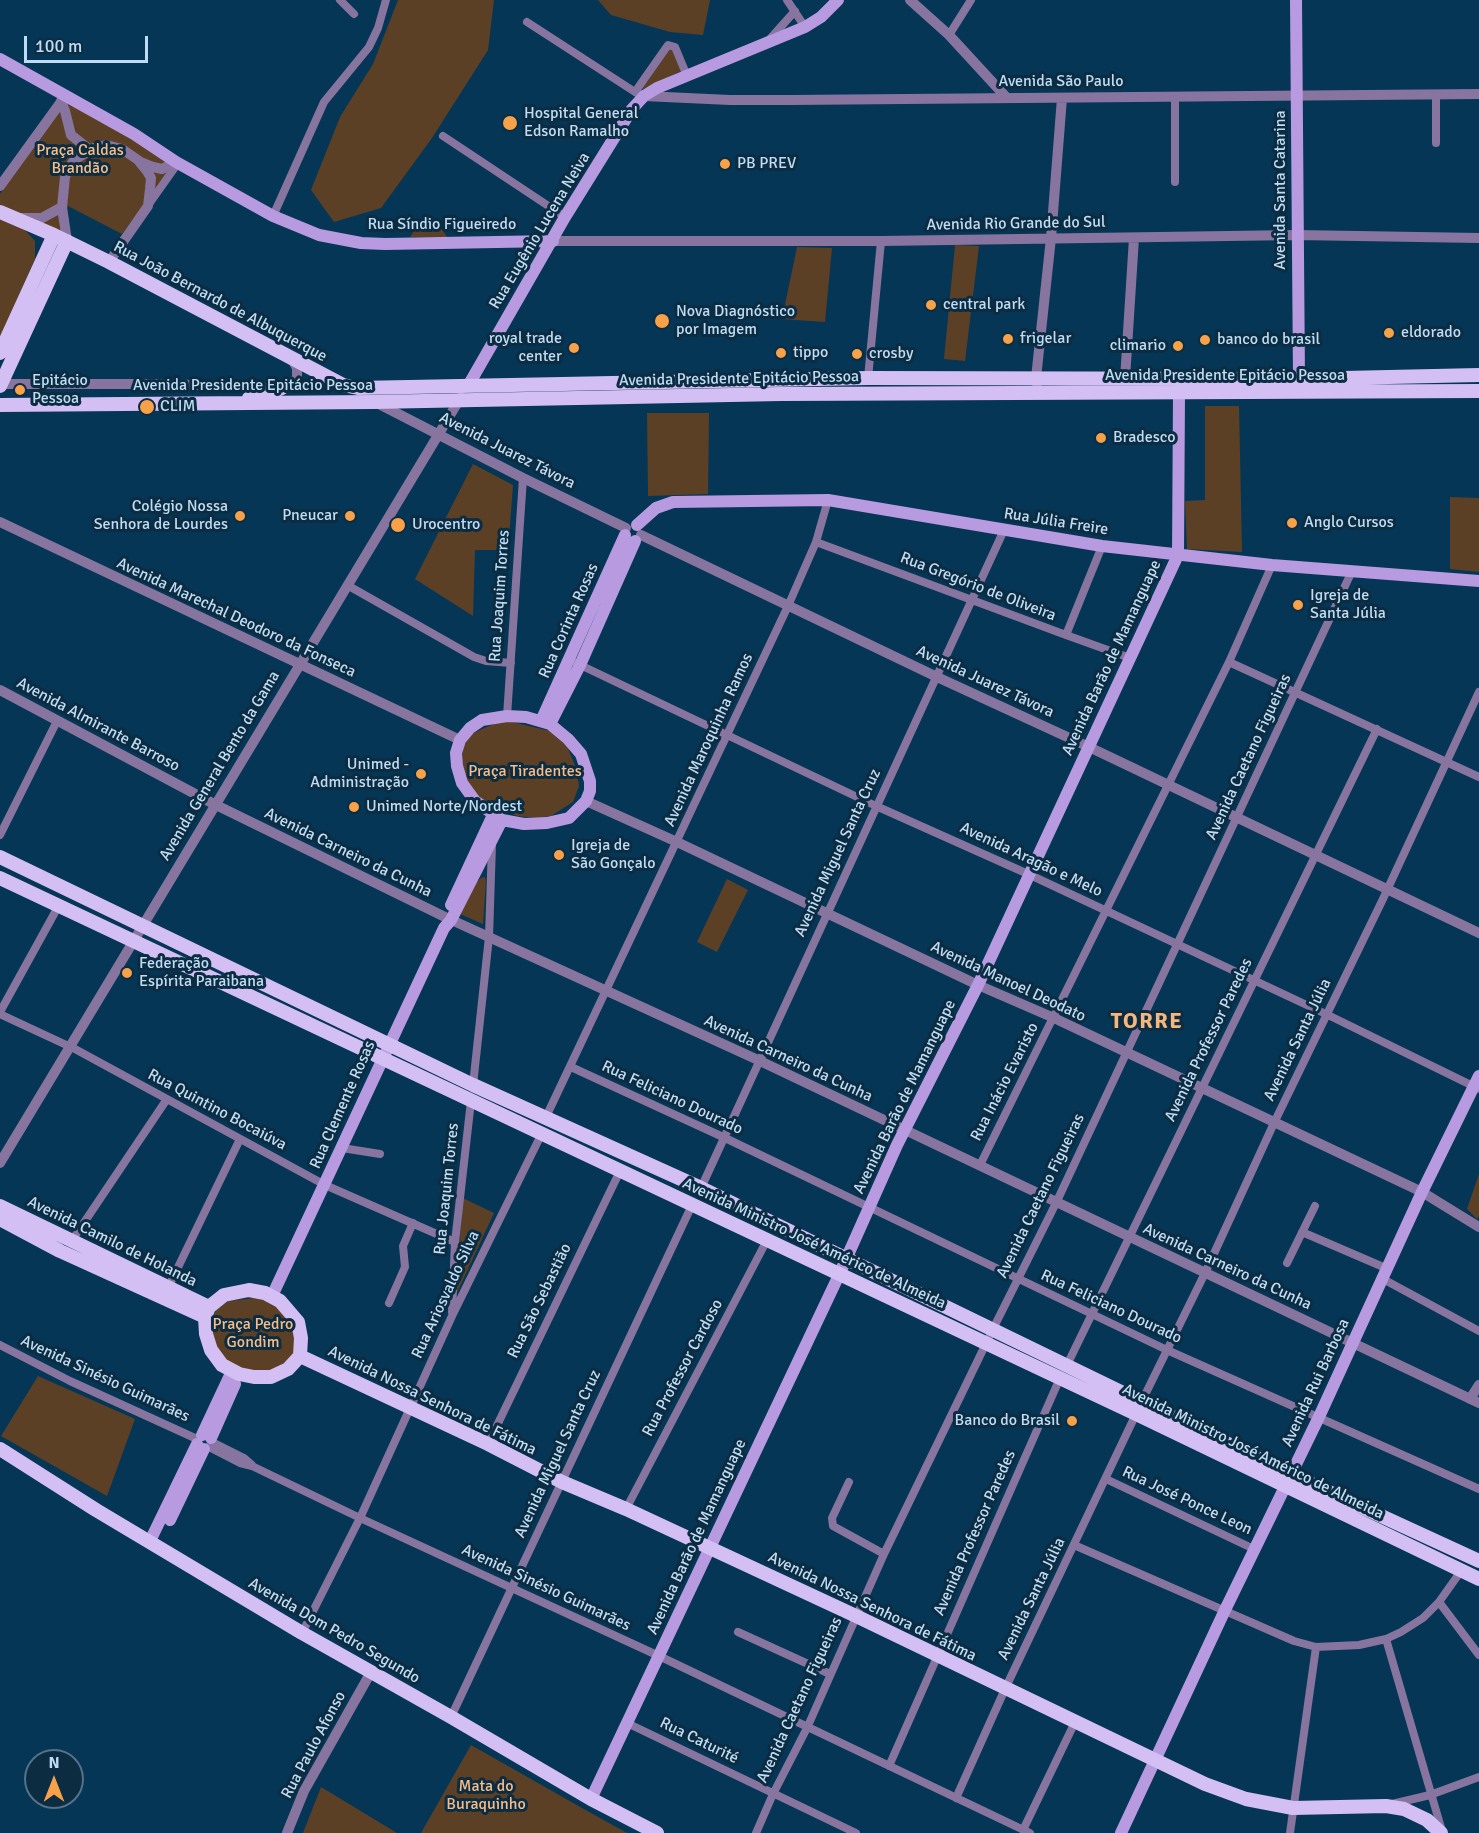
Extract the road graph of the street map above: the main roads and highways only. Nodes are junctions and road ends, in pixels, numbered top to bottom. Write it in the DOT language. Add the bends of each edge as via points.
graph roads {
  1 [pos="838,0"];
  2 [pos="1296,0"];
  3 [pos="0,59"];
  4 [pos="0,212"];
  5 [pos="60,238"];
  6 [pos="553,241"];
  7 [pos="0,353"];
  8 [pos="1479,375"];
  9 [pos="1299,379"];
  10 [pos="0,385"];
  11 [pos="468,386"];
  12 [pos="282,388"];
  13 [pos="358,388"];
  14 [pos="1479,391"];
  15 [pos="1179,393"];
  16 [pos="232,403"];
  17 [pos="0,405"];
  18 [pos="633,533"];
  19 [pos="1178,555"];
  20 [pos="1479,581"];
  21 [pos="545,723"];
  22 [pos="497,817"];
  23 [pos="0,857"];
  24 [pos="0,878"];
  25 [pos="447,922"];
  26 [pos="389,1044"];
  27 [pos="382,1059"];
  28 [pos="1477,1084"];
  29 [pos="0,1206"];
  30 [pos="0,1220"];
  31 [pos="847,1257"];
  32 [pos="839,1275"];
  33 [pos="272,1296"];
  34 [pos="207,1312"];
  35 [pos="300,1356"];
  36 [pos="236,1372"];
  37 [pos="0,1449"];
  38 [pos="1288,1481"];
  39 [pos="154,1543"];
  40 [pos="710,1548"];
  41 [pos="1478,1558"];
  42 [pos="1479,1579"];
  43 [pos="1154,1759"];
  44 [pos="591,1799"];
  45 [pos="657,1833"];
  46 [pos="1121,1833"];
  47 [pos="1442,1833"];
  1 -- 6 [label="main road, Rua Eugênio Lucena Neiva" via="805,27 639,94"];
  2 -- 9 [label="main road, Avenida Santa Catarina"];
  3 -- 6 [label="main road, Rua Síndio Figueiredo" via="302,233 385,244"];
  4 -- 5 [label="main road, Rua João Bernardo de Albuquerque"];
  5 -- 7 [label="main road"];
  5 -- 10 [label="main road"];
  5 -- 13 [label="main road, Rua João Bernardo de Albuquerque" via="343,385"];
  6 -- 11 [label="main road, Rua Eugênio Lucena Neiva"];
  8 -- 9 [label="main road, Avenida Presidente Epitácio Pessoa"];
  9 -- 11 [label="main road, Avenida Presidente Epitácio Pessoa" via="868,378"];
  11 -- 13 [label="main road, Avenida Presidente Epitácio Pessoa"];
  12 -- 16 [label="main road"];
  14 -- 15 [label="main road, Avenida Presidente Epitácio Pessoa"];
  15 -- 16 [label="main road, Avenida Presidente Epitácio Pessoa" via="781,394"];
  15 -- 19 [label="main road, Avenida Barão de Mamanguape"];
  16 -- 17 [label="main road, Avenida Presidente Epitácio Pessoa"];
  18 -- 19 [label="main road, Rua Júlia Freire" via="656,508 673,502 828,500"];
  18 -- 21 [label="main road, Rua Corinta Rosas"];
  19 -- 20 [label="main road, Rua Júlia Freire"];
  19 -- 31 [label="main road, Avenida Barão de Mamanguape"];
  21 -- 22 [label="main road" via="507,716 482,720 460,740 456,753 462,783 475,801"];
  21 -- 22 [label="main road" via="581,754 590,781 586,801 569,818 558,821 524,824"];
  22 -- 25 [label="main road, Rua Clemente Rosas"];
  22 -- 25 [label="main road, Rua Clemente Rosas" via="492,843"];
  23 -- 26 [label="main road, Avenida Ministro José Américo de Almeida"];
  24 -- 27 [label="main road, Avenida Ministro José Américo de Almeida"];
  25 -- 26 [label="main road, Rua Clemente Rosas"];
  26 -- 27 [label="main road, Rua Clemente Rosas"];
  26 -- 31 [label="main road, Avenida Ministro José Américo de Almeida"];
  27 -- 32 [label="main road, Avenida Ministro José Américo de Almeida"];
  27 -- 33 [label="main road, Rua Clemente Rosas"];
  28 -- 38 [label="main road, Avenida Rui Barbosa" via="1422,1192"];
  29 -- 34 [label="main road, Avenida Camilo de Holanda" via="168,1288"];
  30 -- 34 [label="main road, Avenida Camilo de Holanda" via="60,1251"];
  31 -- 32 [label="main road, Avenida Barão de Mamanguape"];
  31 -- 38 [label="main road, Avenida Ministro José Américo de Almeida" via="1142,1401"];
  32 -- 38 [label="main road, Avenida Ministro José Américo de Almeida"];
  32 -- 40 [label="main road, Avenida Barão de Mamanguape"];
  33 -- 34 [label="main road" via="240,1291 224,1295"];
  33 -- 35 [label="main road" via="298,1322"];
  34 -- 36 [label="main road" via="206,1334 211,1350 222,1365"];
  35 -- 36 [label="main road" via="288,1369 271,1377"];
  35 -- 40 [label="main road, Avenida Nossa Senhora de Fátima"];
  36 -- 39 [label="main road"];
  37 -- 39 [label="main road, Avenida Dom Pedro Segundo"];
  38 -- 41 [label="main road, Avenida Ministro José Américo de Almeida"];
  38 -- 42 [label="main road, Avenida Ministro José Américo de Almeida"];
  38 -- 43 [label="main road, Avenida Rui Barbosa"];
  39 -- 44 [label="main road, Avenida Dom Pedro Segundo"];
  40 -- 43 [label="main road, Avenida Nossa Senhora de Fátima"];
  40 -- 44 [label="main road, Avenida Barão de Mamanguape"];
  43 -- 46 [label="main road, Avenida Rui Barbosa"];
  43 -- 47 [label="main road, Avenida Nossa Senhora de Fátima" via="1233,1795 1293,1808 1404,1809"];
  44 -- 45 [label="main road, Avenida Dom Pedro Segundo"];
}
